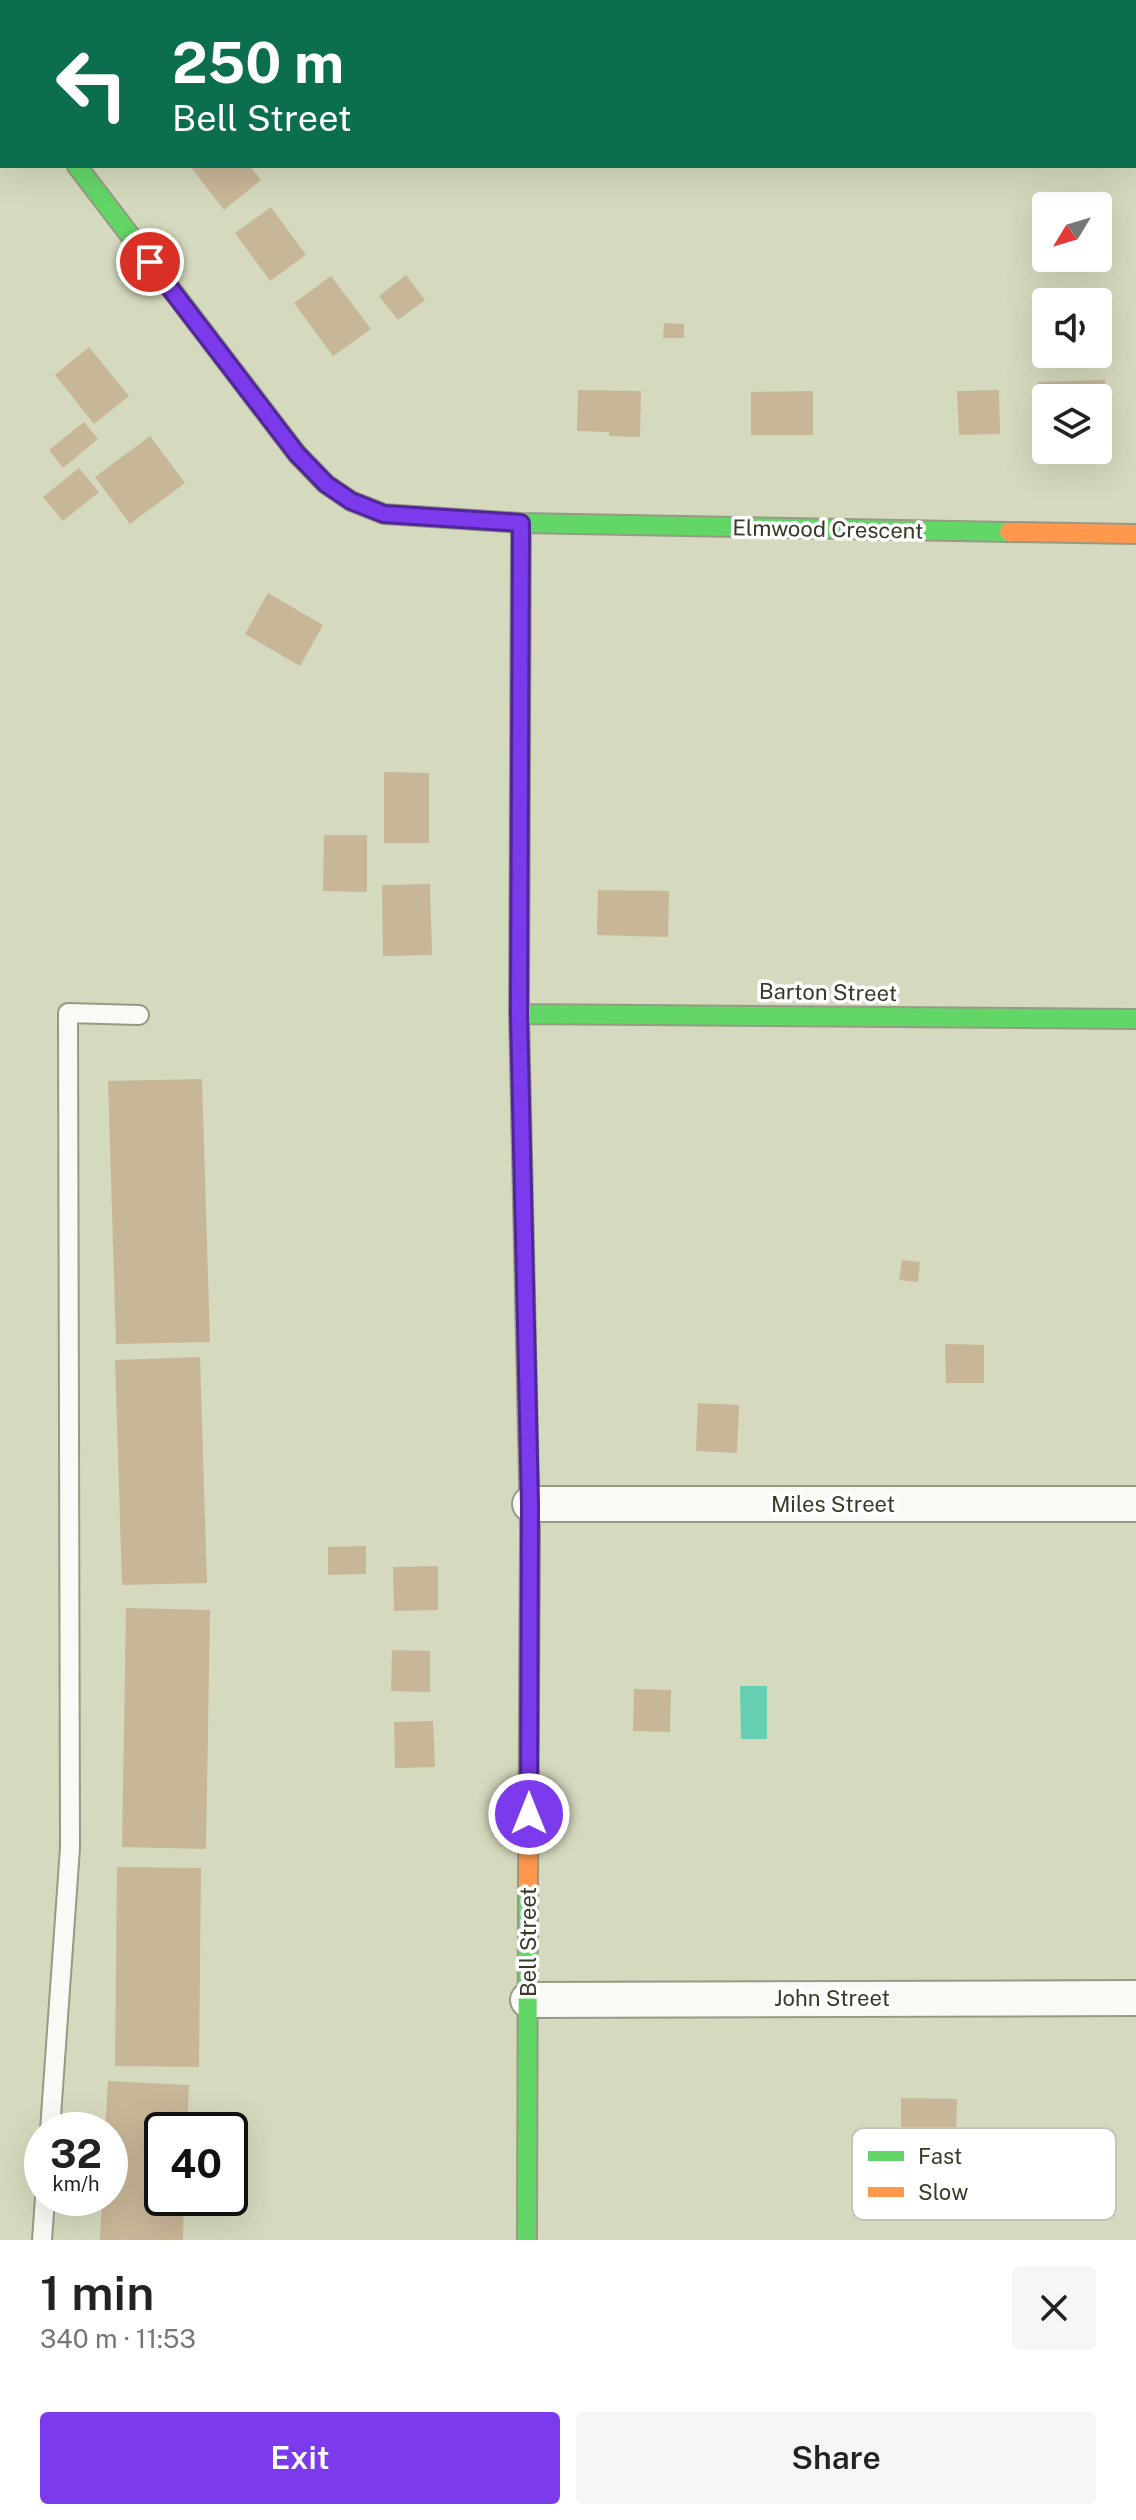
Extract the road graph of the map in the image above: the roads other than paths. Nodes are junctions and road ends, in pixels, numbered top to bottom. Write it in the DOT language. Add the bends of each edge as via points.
graph roads {
  1 [pos="79,168"];
  2 [pos="521,523"];
  3 [pos="1136,534"];
  4 [pos="519,1014"];
  5 [pos="139,1015"];
  6 [pos="1136,1019"];
  7 [pos="530,1504"];
  8 [pos="1136,1504"];
  9 [pos="1136,1998"];
  10 [pos="528,2000"];
  11 [pos="51,2112"];
  12 [pos="44,2216"];
  13 [pos="42,2240"];
  14 [pos="527,2240"];
  1 -- 2 [label="street" via="297,454 326,484 384,514"];
  2 -- 3 [label="street, Elmwood Crescent"];
  2 -- 4 [label="street, Bell Street"];
  4 -- 6 [label="street, Barton Street"];
  4 -- 7 [label="street, Bell Street"];
  5 -- 11 [label="lane" via="68,1013 70,1848"];
  7 -- 8 [label="street, Miles Street"];
  7 -- 10 [label="street, Bell Street"];
  9 -- 10 [label="street, John Street"];
  10 -- 14 [label="street, Bell Street"];
  12 -- 13 [label="lane"];
}
